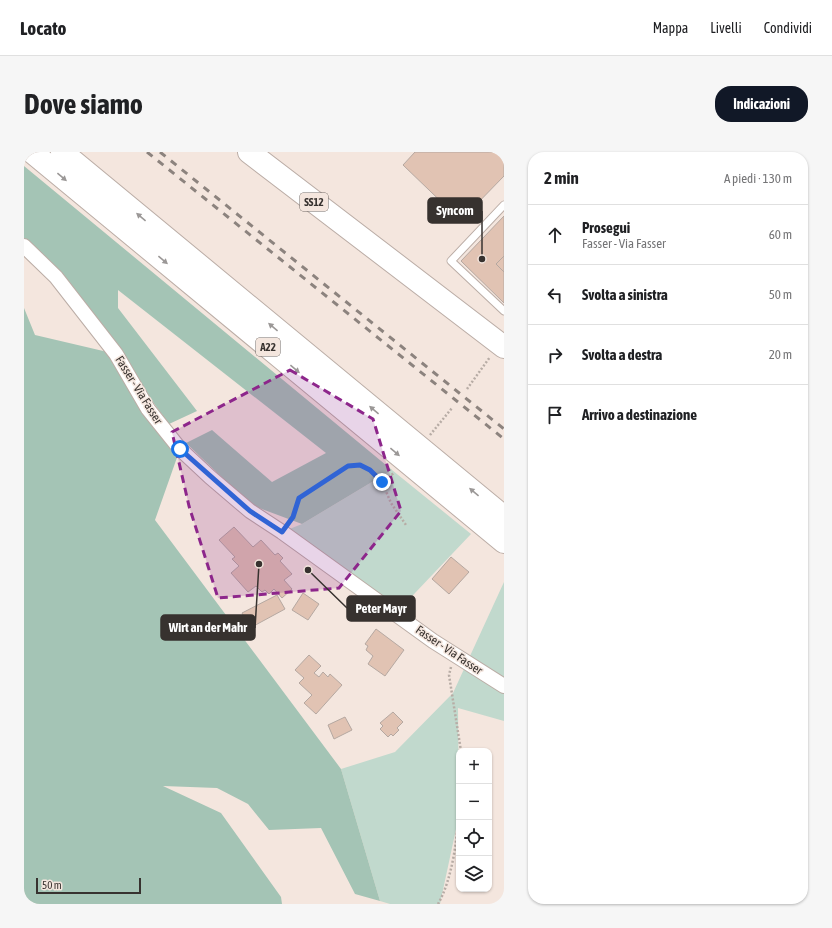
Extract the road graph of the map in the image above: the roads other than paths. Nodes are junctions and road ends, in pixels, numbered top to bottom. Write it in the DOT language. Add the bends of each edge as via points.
graph roads {
  1 [pos="32,152"];
  2 [pos="62,152"];
  3 [pos="249,152"];
  4 [pos="504,205"];
  5 [pos="24,246"];
  6 [pos="504,311"];
  7 [pos="502,346"];
  8 [pos="504,517"];
  9 [pos="504,542"];
  10 [pos="504,686"];
  1 -- 9 [label="main road, A22, one-way"];
  8 -- 2 [label="main road, A22, one-way"];
  3 -- 7 [label="main road, SS12"];
  4 -- 6 [label="lane" via="451,261"];
  5 -- 10 [label="street, Fasser - Via Fasser" via="56,277 116,354 148,409 180,449 250,511 455,655"];
}
